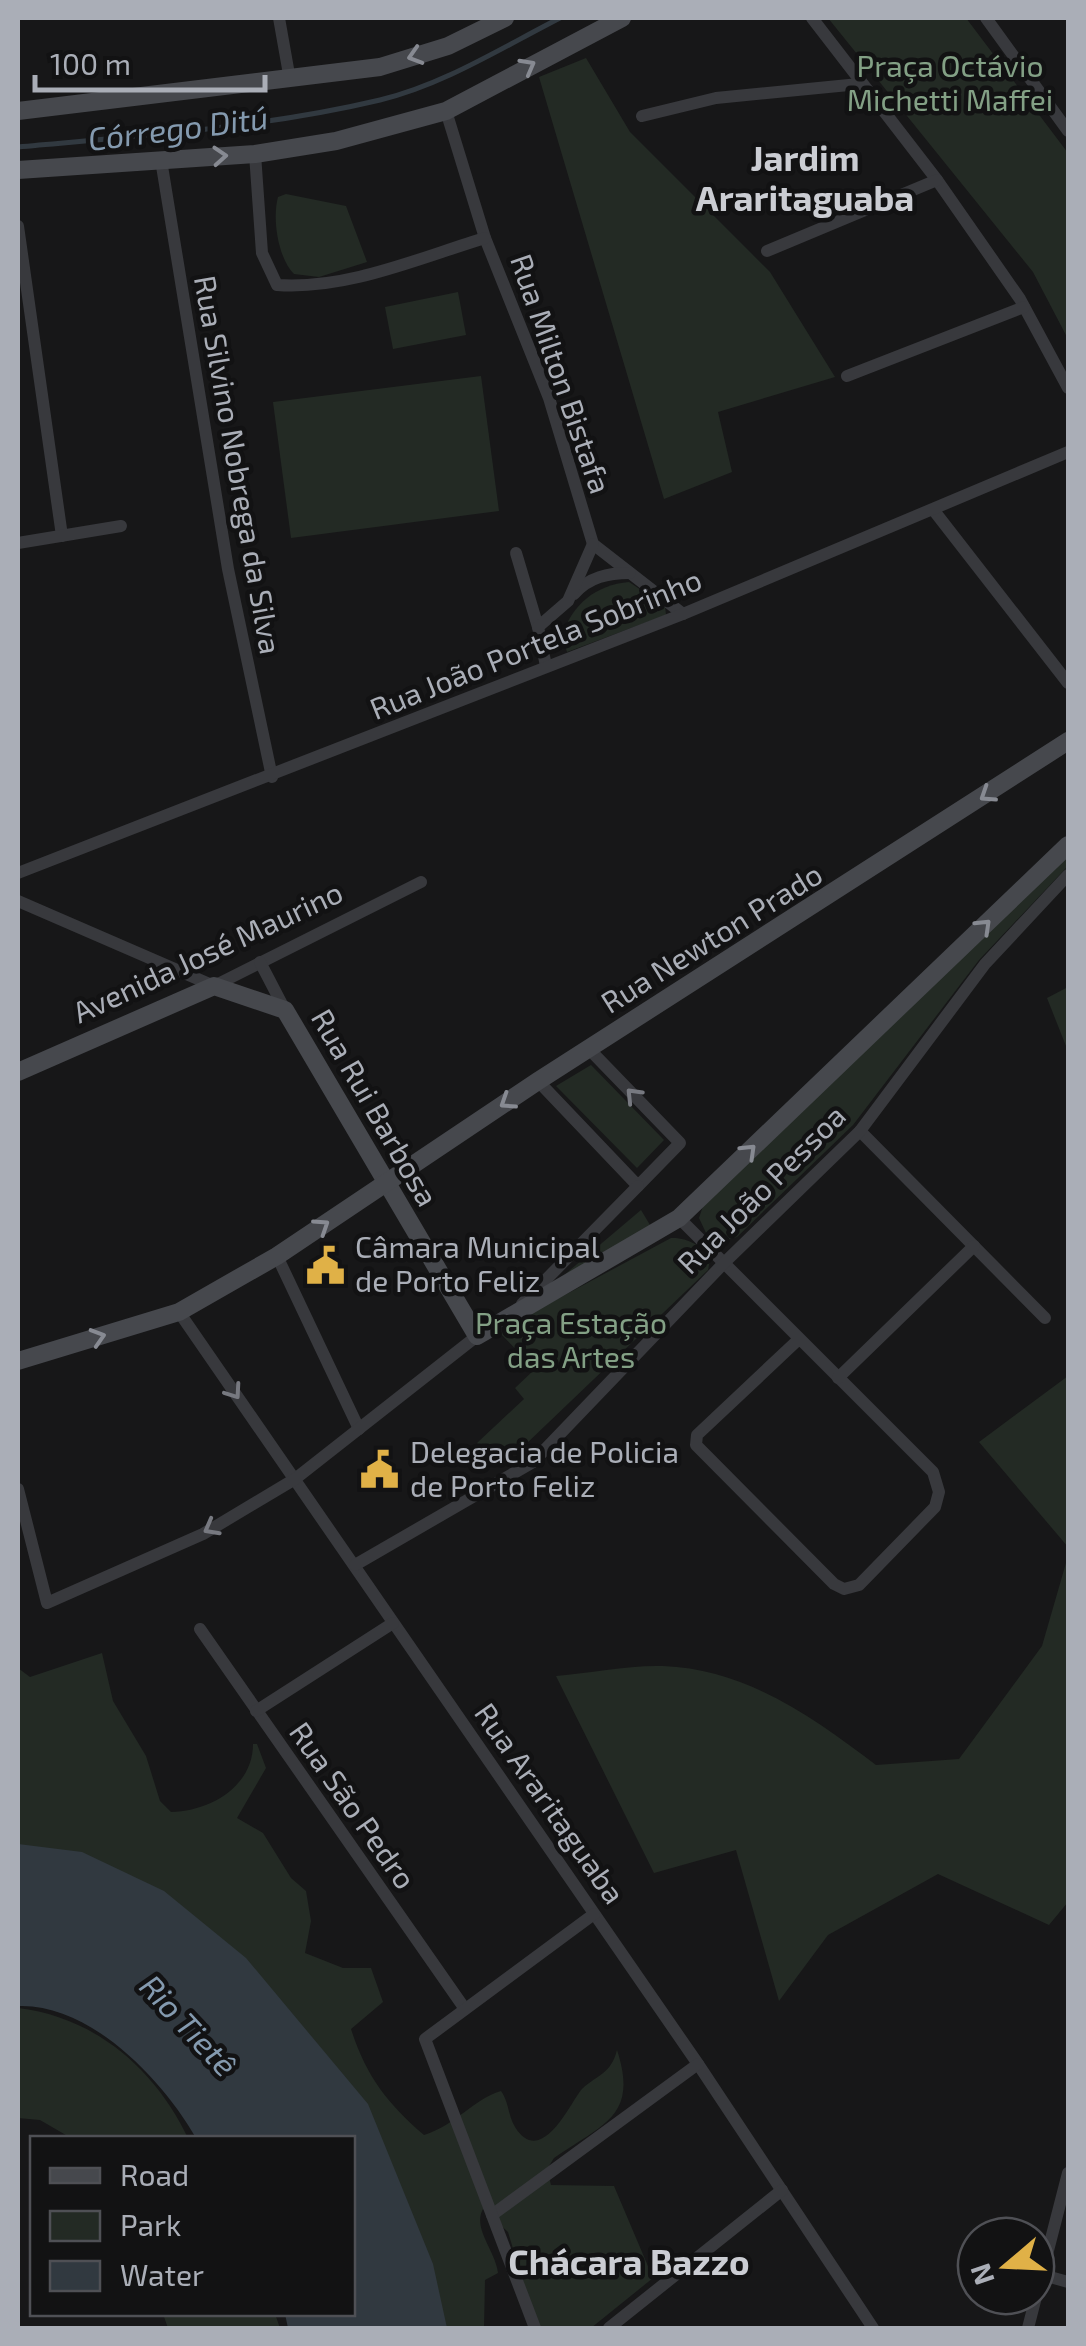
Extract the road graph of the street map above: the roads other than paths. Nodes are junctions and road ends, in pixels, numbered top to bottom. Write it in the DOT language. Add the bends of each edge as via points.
graph roads {
  1 [pos="279,18"];
  2 [pos="505,18"];
  3 [pos="622,18"];
  4 [pos="812,18"];
  5 [pos="986,18"];
  6 [pos="290,80"];
  7 [pos="859,84"];
  8 [pos="446,111"];
  9 [pos="18,112"];
  10 [pos="642,116"];
  11 [pos="1068,131"];
  12 [pos="254,154"];
  13 [pos="161,160"];
  14 [pos="18,170"];
  15 [pos="937,180"];
  16 [pos="18,226"];
  17 [pos="486,238"];
  18 [pos="766,251"];
  19 [pos="1024,306"];
  20 [pos="847,376"];
  21 [pos="1068,388"];
  22 [pos="1068,452"];
  23 [pos="935,512"];
  24 [pos="121,526"];
  25 [pos="62,536"];
  26 [pos="18,543"];
  27 [pos="592,544"];
  28 [pos="516,554"];
  29 [pos="630,573"];
  30 [pos="568,600"];
  31 [pos="683,614"];
  32 [pos="538,628"];
  33 [pos="546,666"];
  34 [pos="1068,683"];
  35 [pos="1068,742"];
  36 [pos="272,778"];
  37 [pos="1068,844"];
  38 [pos="18,873"];
  39 [pos="1068,876"];
  40 [pos="421,882"];
  41 [pos="18,901"];
  42 [pos="260,962"];
  43 [pos="214,986"];
  44 [pos="285,1010"];
  45 [pos="589,1049"];
  46 [pos="18,1072"];
  47 [pos="538,1082"];
  48 [pos="860,1130"];
  49 [pos="385,1183"];
  50 [pos="638,1186"];
  51 [pos="679,1218"];
  52 [pos="974,1246"];
  53 [pos="277,1256"];
  54 [pos="724,1263"];
  55 [pos="178,1312"];
  56 [pos="513,1313"];
  57 [pos="1045,1318"];
  58 [pos="477,1336"];
  59 [pos="799,1339"];
  60 [pos="18,1361"];
  61 [pos="838,1378"];
  62 [pos="360,1430"];
  63 [pos="295,1479"];
  64 [pos="18,1489"];
  65 [pos="355,1565"];
  66 [pos="394,1623"];
  67 [pos="200,1630"];
  68 [pos="256,1712"];
  69 [pos="594,1914"];
  70 [pos="465,2010"];
  71 [pos="698,2064"];
  72 [pos="1068,2173"];
  73 [pos="782,2190"];
  74 [pos="492,2215"];
  75 [pos="1056,2222"];
  76 [pos="535,2328"];
  77 [pos="608,2328"];
  78 [pos="872,2328"];
  1 -- 6 [label="street"];
  2 -- 6 [label="street, one-way" via="448,46 380,67"];
  8 -- 3 [label="street, one-way"];
  4 -- 7 [label="street"];
  5 -- 11 [label="street"];
  6 -- 9 [label="street"];
  7 -- 10 [label="street" via="716,98"];
  7 -- 15 [label="street"];
  8 -- 12 [label="street"];
  8 -- 17 [label="street, Rua Milton Bistafa"];
  13 -- 12 [label="street, one-way"];
  12 -- 17 [label="street" via="262,253 277,285 312,286 370,274"];
  13 -- 14 [label="street"];
  13 -- 36 [label="street, Rua Silvino Nobrega da Silva" via="228,569"];
  15 -- 18 [label="street"];
  15 -- 19 [label="street"];
  16 -- 25 [label="street"];
  17 -- 27 [label="street, Rua Milton Bistafa" via="549,398"];
  19 -- 20 [label="street"];
  19 -- 21 [label="street"];
  22 -- 23 [label="street, Rua João Portela Sobrinho"];
  23 -- 31 [label="street, Rua João Portela Sobrinho"];
  23 -- 34 [label="street"];
  24 -- 25 [label="street"];
  25 -- 26 [label="street"];
  27 -- 29 [label="street"];
  27 -- 30 [label="street"];
  28 -- 32 [label="street"];
  29 -- 30 [label="street" via="582,584"];
  29 -- 31 [label="street"];
  30 -- 32 [label="street"];
  31 -- 33 [label="street, Rua João Portela Sobrinho"];
  32 -- 33 [label="street"];
  33 -- 36 [label="street, Rua João Portela Sobrinho"];
  35 -- 45 [label="street, Rua Newton Prado, one-way"];
  36 -- 38 [label="street, Rua João Portela Sobrinho"];
  51 -- 37 [label="street, one-way"];
  39 -- 48 [label="street, Rua João Pessoa" via="984,964"];
  40 -- 42 [label="street, Avenida José Maurino"];
  41 -- 43 [label="street, Rua Rui Barbosa"];
  42 -- 43 [label="street, Avenida José Maurino"];
  42 -- 44 [label="street, Rua Rui Barbosa"];
  43 -- 44 [label="street, Rua Rui Barbosa"];
  43 -- 46 [label="street, Avenida José Maurino"];
  44 -- 49 [label="street, Rua Rui Barbosa"];
  45 -- 47 [label="street, Rua Newton Prado"];
  50 -- 45 [label="street, one-way" via="680,1142"];
  47 -- 49 [label="street, Rua Newton Prado, one-way"];
  47 -- 50 [label="street"];
  48 -- 52 [label="street"];
  48 -- 54 [label="street, Rua João Pessoa"];
  53 -- 49 [label="street, Rua Newton Prado, one-way"];
  49 -- 58 [label="street, Rua Rui Barbosa"];
  50 -- 56 [label="street"];
  51 -- 54 [label="street"];
  51 -- 56 [label="street"];
  52 -- 57 [label="street"];
  52 -- 61 [label="street"];
  53 -- 55 [label="street, Rua Newton Prado"];
  53 -- 62 [label="street"];
  54 -- 59 [label="street"];
  54 -- 65 [label="street, Rua João Pessoa" via="533,1462"];
  60 -- 55 [label="street, Rua Newton Prado, one-way"];
  55 -- 63 [label="street, Rua Araritaguaba, one-way"];
  56 -- 58 [label="street"];
  58 -- 62 [label="street"];
  59 -- 61 [label="street"];
  59 -- 61 [label="street" via="697,1435 696,1445 844,1589 859,1585 935,1507 939,1492 933,1472"];
  62 -- 63 [label="street"];
  63 -- 64 [label="street, one-way" via="202,1534 46,1603"];
  63 -- 65 [label="street, Rua Araritaguaba"];
  65 -- 66 [label="street, Rua Araritaguaba"];
  66 -- 68 [label="street"];
  66 -- 69 [label="street, Rua Araritaguaba"];
  67 -- 68 [label="street, Rua São Pedro"];
  68 -- 70 [label="street, Rua São Pedro"];
  69 -- 70 [label="street"];
  69 -- 71 [label="street, Rua Araritaguaba"];
  70 -- 74 [label="street" via="425,2039"];
  71 -- 73 [label="street, Rua Araritaguaba"];
  71 -- 74 [label="street"];
  72 -- 75 [label="street"];
  73 -- 77 [label="street"];
  73 -- 78 [label="street, Rua Araritaguaba"];
  74 -- 76 [label="street"];
}
